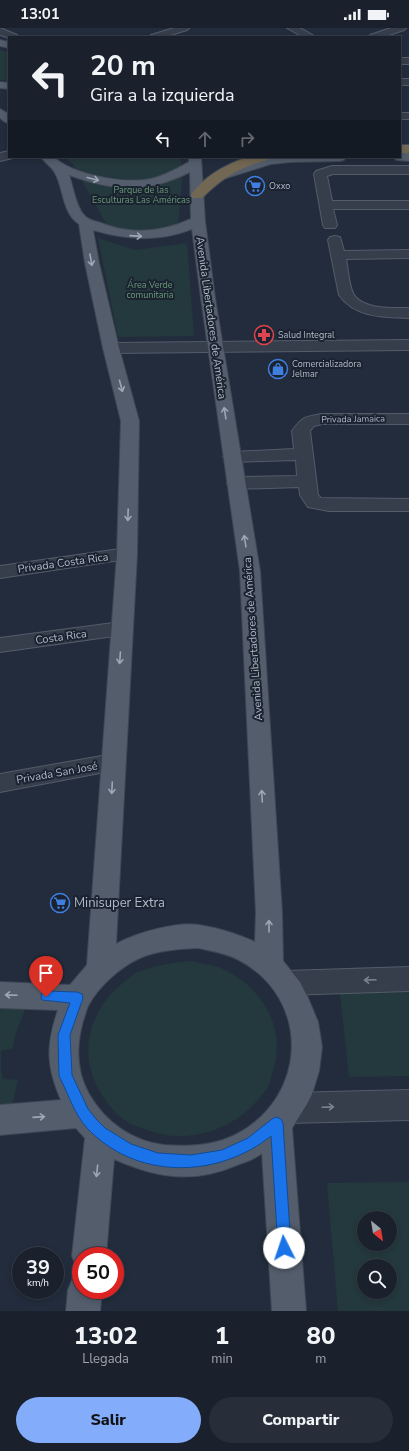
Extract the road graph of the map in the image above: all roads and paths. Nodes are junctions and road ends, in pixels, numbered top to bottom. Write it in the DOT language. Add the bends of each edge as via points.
graph roads {
  1 [pos="184,28"];
  2 [pos="292,28"];
  3 [pos="401,28"];
  4 [pos="0,31"];
  5 [pos="12,36"];
  6 [pos="157,36"];
  7 [pos="309,36"];
  8 [pos="376,36"];
  9 [pos="0,112"];
  10 [pos="8,119"];
  11 [pos="259,158"];
  12 [pos="291,158"];
  13 [pos="356,158"];
  14 [pos="195,160"];
  15 [pos="51,162"];
  16 [pos="379,163"];
  17 [pos="362,169"];
  18 [pos="409,170"];
  19 [pos="217,177"];
  20 [pos="197,195"];
  21 [pos="326,205"];
  22 [pos="409,205"];
  23 [pos="198,221"];
  24 [pos="85,222"];
  25 [pos="330,225"];
  26 [pos="335,240"];
  27 [pos="409,254"];
  28 [pos="337,255"];
  29 [pos="408,317"];
  30 [pos="409,346"];
  31 [pos="214,347"];
  32 [pos="111,348"];
  33 [pos="409,419"];
  34 [pos="304,454"];
  35 [pos="232,457"];
  36 [pos="307,481"];
  37 [pos="236,483"];
  38 [pos="409,505"];
  39 [pos="127,554"];
  40 [pos="0,572"];
  41 [pos="121,629"];
  42 [pos="0,645"];
  43 [pos="113,762"];
  44 [pos="0,783"];
  45 [pos="101,969"];
  46 [pos="278,974"];
  47 [pos="409,979"];
  48 [pos="0,995"];
  49 [pos="77,998"];
  50 [pos="409,1104"];
  51 [pos="283,1115"];
  52 [pos="0,1120"];
  53 [pos="92,1123"];
  54 [pos="89,1247"];
  55 [pos="85,1299"];
  56 [pos="83,1311"];
  57 [pos="288,1311"];
  1 -- 6 [label="street"];
  2 -- 7 [label="street"];
  3 -- 8 [label="street"];
  4 -- 5 [label="street"];
  9 -- 10 [label="main road"];
  11 -- 19 [label="highway" via="229,168"];
  12 -- 19 [label="main road"];
  13 -- 17 [label="street"];
  15 -- 14 [label="main road, one-way" via="86,177 131,186 162,180"];
  14 -- 20 [label="main road"];
  15 -- 24 [label="main road" via="61,172 78,217"];
  16 -- 17 [label="street"];
  16 -- 18 [label="street"];
  17 -- 21 [label="street" via="332,170 320,174"];
  19 -- 20 [label="highway"];
  20 -- 23 [label="main road, Avenida Libertadores de América"];
  21 -- 22 [label="street"];
  21 -- 25 [label="street"];
  24 -- 23 [label="main road, one-way" via="123,234 140,236 175,231"];
  23 -- 31 [label="main road, Avenida Libertadores de América"];
  24 -- 32 [label="main road, one-way"];
  26 -- 28 [label="street"];
  27 -- 28 [label="street"];
  28 -- 29 [label="street" via="346,295 354,303 375,312"];
  30 -- 31 [label="street"];
  31 -- 32 [label="street"];
  35 -- 31 [label="main road, Avenida Libertadores de América, one-way"];
  32 -- 39 [label="main road, one-way" via="130,421"];
  33 -- 34 [label="street, Privada Jamaica" via="322,419 308,422 301,431"];
  34 -- 35 [label="street"];
  34 -- 36 [label="street, Privada Jamaica"];
  35 -- 37 [label="main road, Avenida Libertadores de América"];
  36 -- 37 [label="street"];
  36 -- 38 [label="street, Privada Jamaica" via="309,495 316,503"];
  46 -- 37 [label="main road, Avenida Libertadores de América, one-way" via="269,913 250,571"];
  39 -- 40 [label="street, Privada Costa Rica"];
  39 -- 41 [label="main road"];
  41 -- 42 [label="street, Costa Rica"];
  41 -- 43 [label="main road, one-way"];
  43 -- 44 [label="street, Privada San José"];
  43 -- 45 [label="main road, one-way"];
  45 -- 46 [label="main road" via="122,954 146,943 172,937 198,936 224,941 248,951"];
  45 -- 49 [label="main road"];
  47 -- 46 [label="street, one-way"];
  46 -- 51 [label="main road" via="301,1011 308,1043 304,1076"];
  49 -- 48 [label="main road, one-way"];
  49 -- 53 [label="main road" via="64,1035 66,1076"];
  51 -- 50 [label="street, one-way"];
  51 -- 53 [label="main road" via="252,1142 223,1156 191,1162 158,1160 127,1150"];
  51 -- 57 [label="main road"];
  52 -- 53 [label="main road, one-way"];
  53 -- 54 [label="main road, one-way"];
  55 -- 56 [label="main road"];
}
